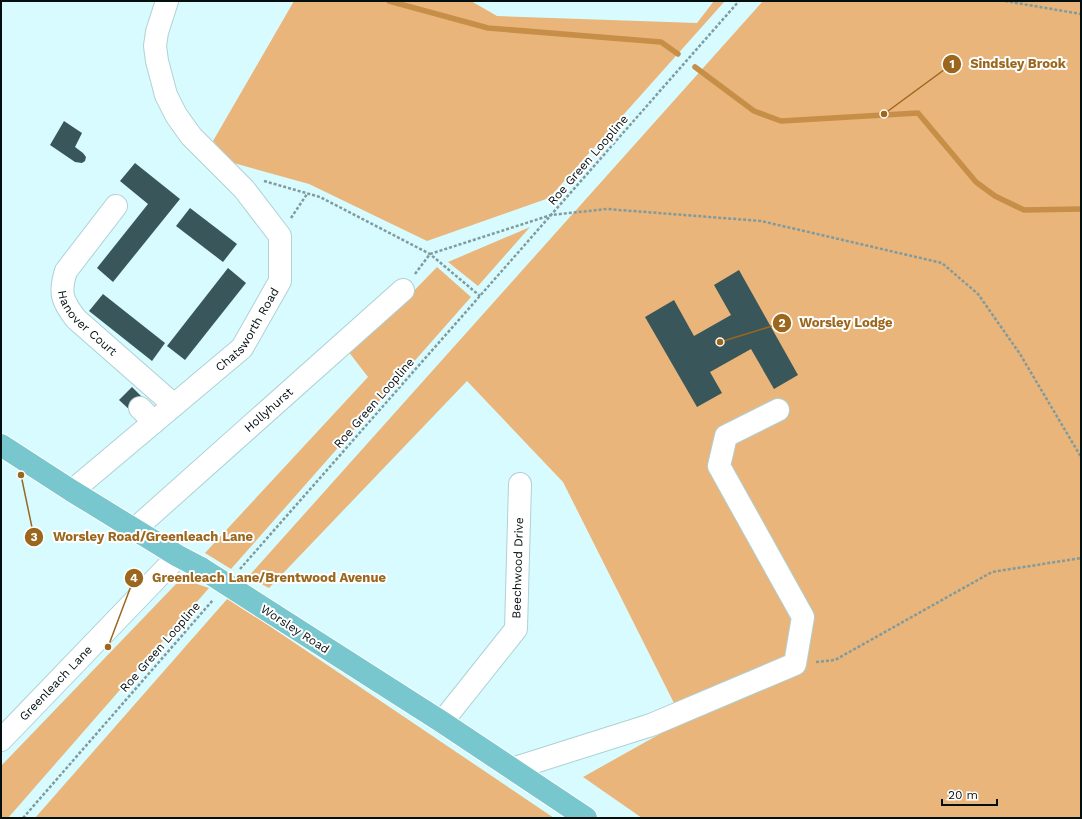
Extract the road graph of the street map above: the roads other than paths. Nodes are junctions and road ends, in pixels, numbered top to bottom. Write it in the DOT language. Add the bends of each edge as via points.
graph roads {
  1 [pos="167,1"];
  2 [pos="116,206"];
  3 [pos="403,290"];
  4 [pos="174,405"];
  5 [pos="778,410"];
  6 [pos="1,445"];
  7 [pos="520,484"];
  8 [pos="72,491"];
  9 [pos="135,529"];
  10 [pos="178,556"];
  11 [pos="442,722"];
  12 [pos="1,740"];
  13 [pos="512,769"];
  14 [pos="586,818"];
  1 -- 4 [label="street, Chatsworth Road" via="155,46 156,61 166,95 191,136 244,189 280,236 280,280 242,348"];
  2 -- 4 [label="street, Hanover Court" via="66,271 62,284 63,297 76,319"];
  3 -- 9 [label="street, Hollyhurst"];
  4 -- 8 [label="street, Chatsworth Road" via="147,415"];
  5 -- 13 [label="street" via="726,436 719,466 803,617 795,664 651,725"];
  6 -- 8 [label="main road, Worsley Road"];
  7 -- 11 [label="street, Beechwood Drive" via="516,629"];
  8 -- 9 [label="main road, Worsley Road"];
  9 -- 10 [label="main road, Worsley Road"];
  10 -- 11 [label="main road, Worsley Road, bridge" via="201,568"];
  10 -- 12 [label="street, Greenleach Lane"];
  11 -- 13 [label="main road, Worsley Road"];
  13 -- 14 [label="main road, Worsley Road"];
}
